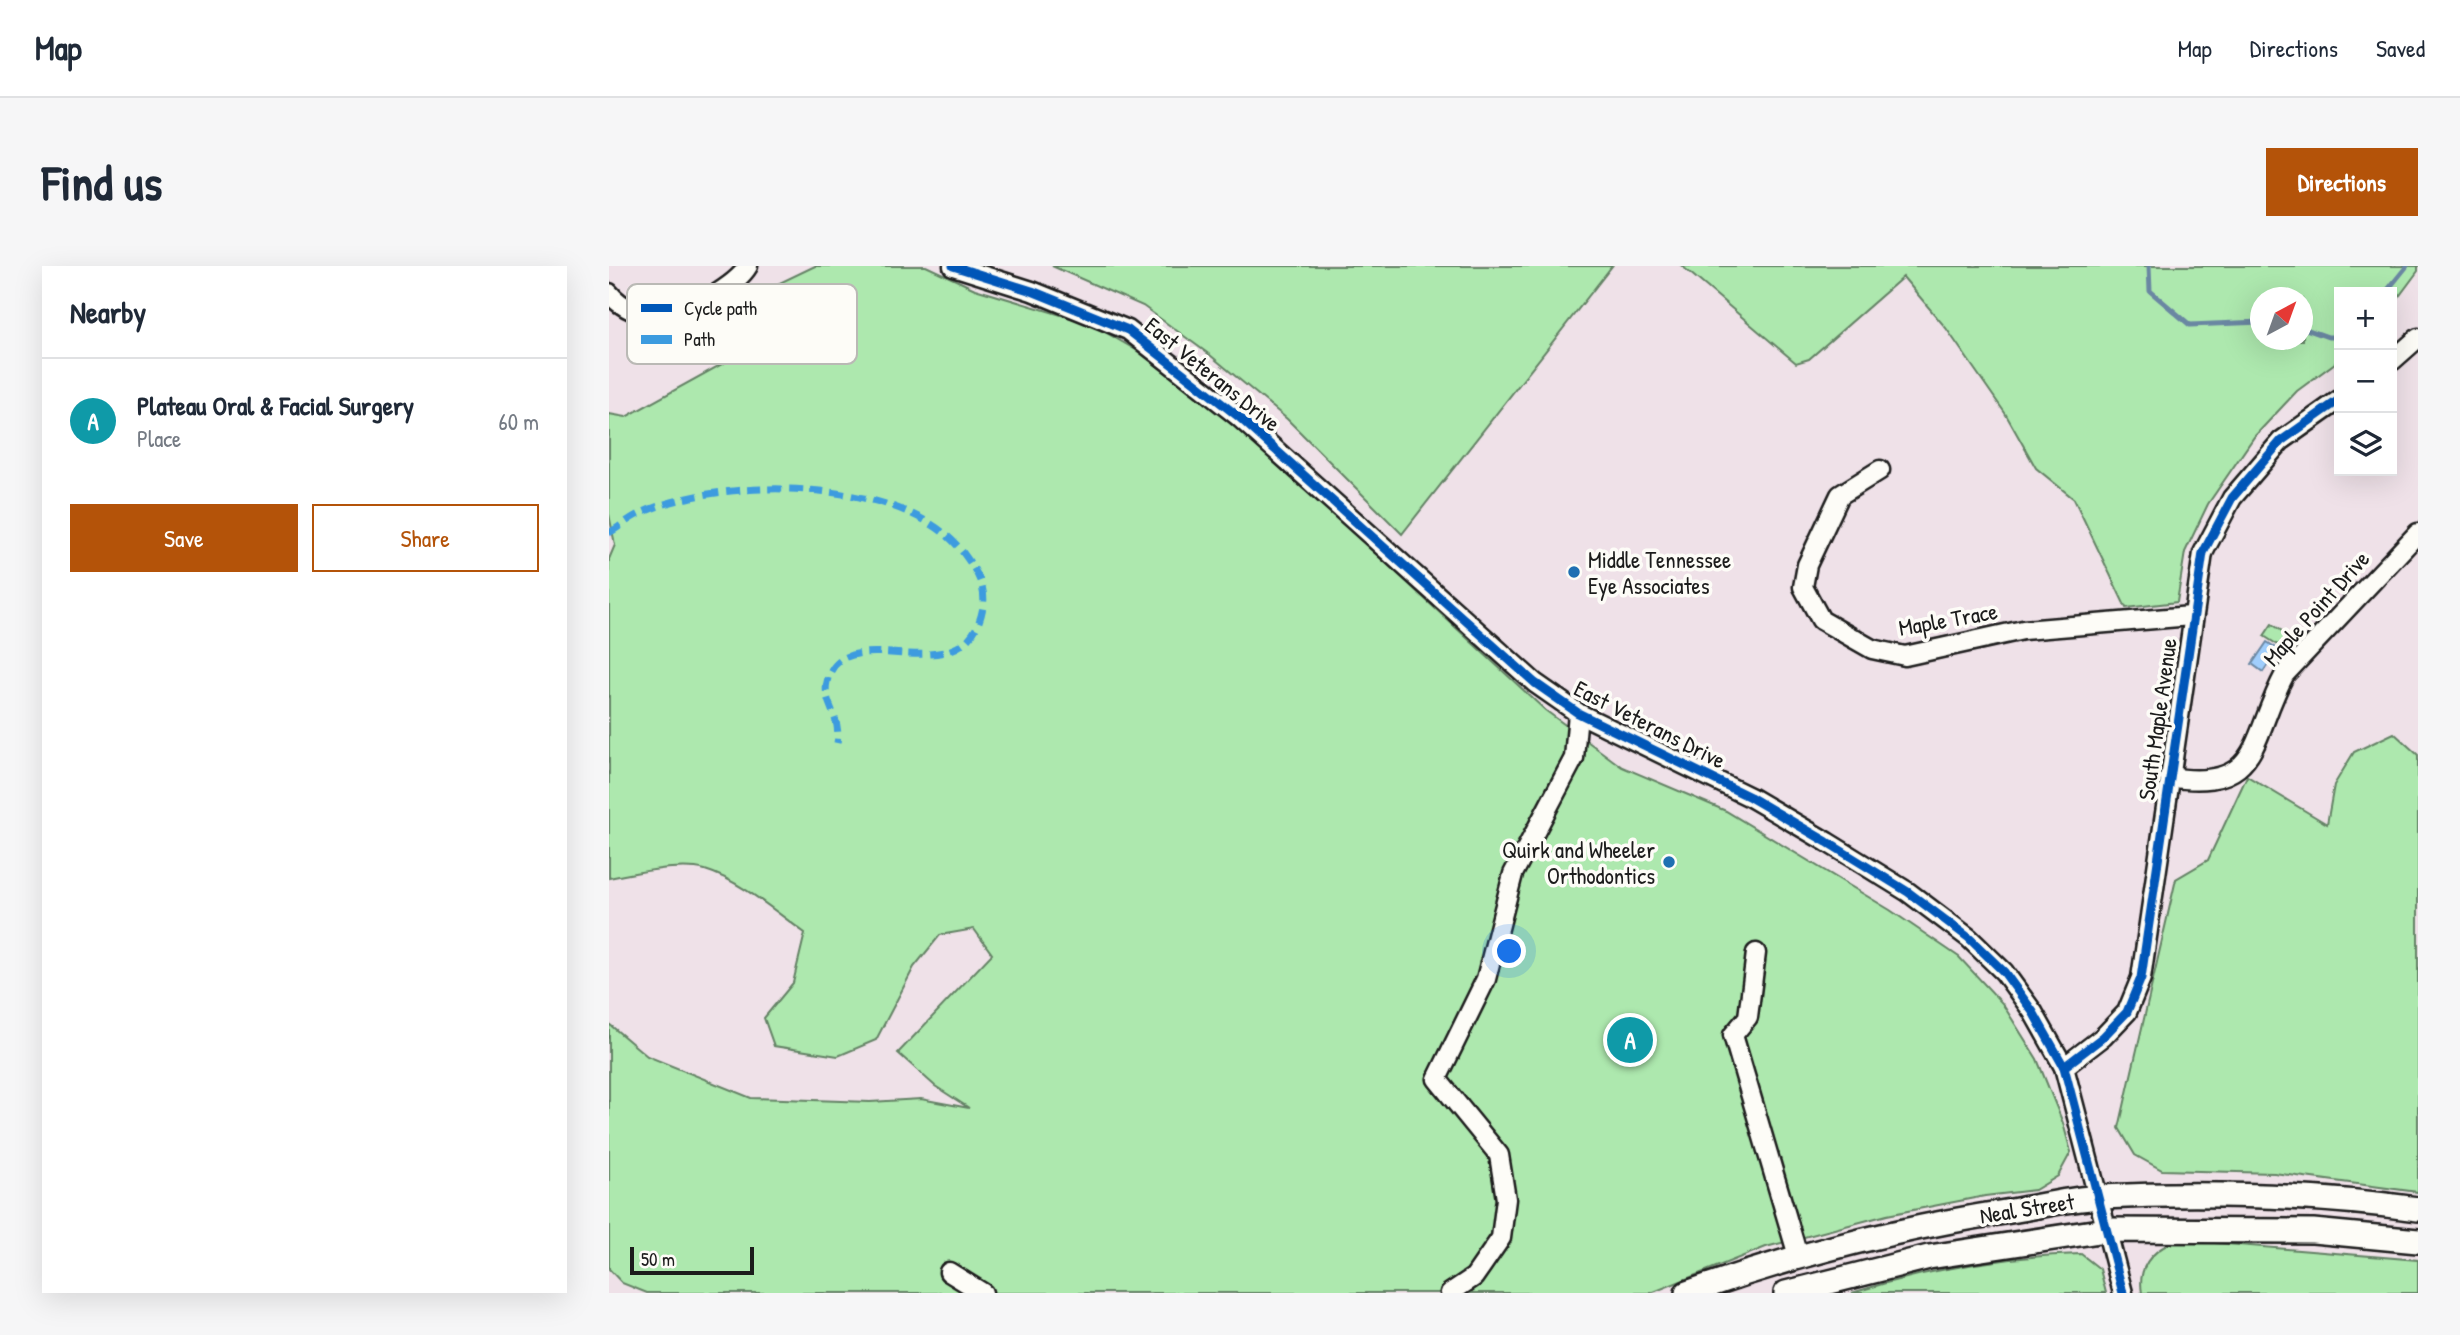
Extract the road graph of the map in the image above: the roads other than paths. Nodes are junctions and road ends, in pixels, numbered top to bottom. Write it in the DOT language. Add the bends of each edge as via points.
graph roads {
  1 [pos="748,266"];
  2 [pos="953,266"];
  3 [pos="731,284"];
  4 [pos="609,293"];
  5 [pos="627,306"];
  6 [pos="2418,338"];
  7 [pos="2397,357"];
  8 [pos="2334,404"];
  9 [pos="1879,470"];
  10 [pos="2418,533"];
  11 [pos="2191,616"];
  12 [pos="1578,713"];
  13 [pos="2169,777"];
  14 [pos="1756,953"];
  15 [pos="2064,1067"];
  16 [pos="2098,1197"];
  17 [pos="2418,1209"];
  18 [pos="2106,1230"];
  19 [pos="2418,1241"];
  20 [pos="1798,1255"];
  21 [pos="949,1272"];
  22 [pos="983,1293"];
  23 [pos="1450,1293"];
  24 [pos="1687,1293"];
  25 [pos="1786,1293"];
  26 [pos="2123,1293"];
  1 -- 3 [label="street"];
  2 -- 12 [label="street, East Veterans Drive" via="1045,295 1128,330 1239,417 1535,683"];
  4 -- 5 [label="street"];
  6 -- 7 [label="street"];
  8 -- 11 [label="street, South Maple Avenue" via="2281,441 2232,498 2203,553"];
  9 -- 11 [label="street, Maple Trace" via="1840,495 1807,565 1803,587 1821,620 1872,649 1905,656 2023,631"];
  10 -- 13 [label="street, Maple Point Drive" via="2285,674 2255,749 2241,767 2219,779 2199,782"];
  11 -- 13 [label="street, South Maple Avenue"];
  12 -- 15 [label="street, East Veterans Drive" via="1750,797 1908,892 1969,938 2004,972"];
  12 -- 23 [label="street" via="1574,758 1513,874 1486,979 1437,1079 1499,1155 1506,1199 1501,1238 1474,1277"];
  13 -- 15 [label="street, South Maple Avenue" via="2140,978 2127,1012"];
  14 -- 20 [label="street" via="1748,1017 1733,1035"];
  15 -- 16 [label="street, East Veterans Drive"];
  16 -- 17 [label="main road, Neal Street" via="2300,1198"];
  16 -- 18 [label="street"];
  16 -- 20 [label="main road, Neal Street" via="1952,1220"];
  18 -- 19 [label="main road, Neal Street" via="2313,1231"];
  18 -- 25 [label="main road, Neal Street" via="1929,1257"];
  18 -- 26 [label="street"];
  20 -- 24 [label="main road, Neal Street"];
  21 -- 22 [label="street"];
}
